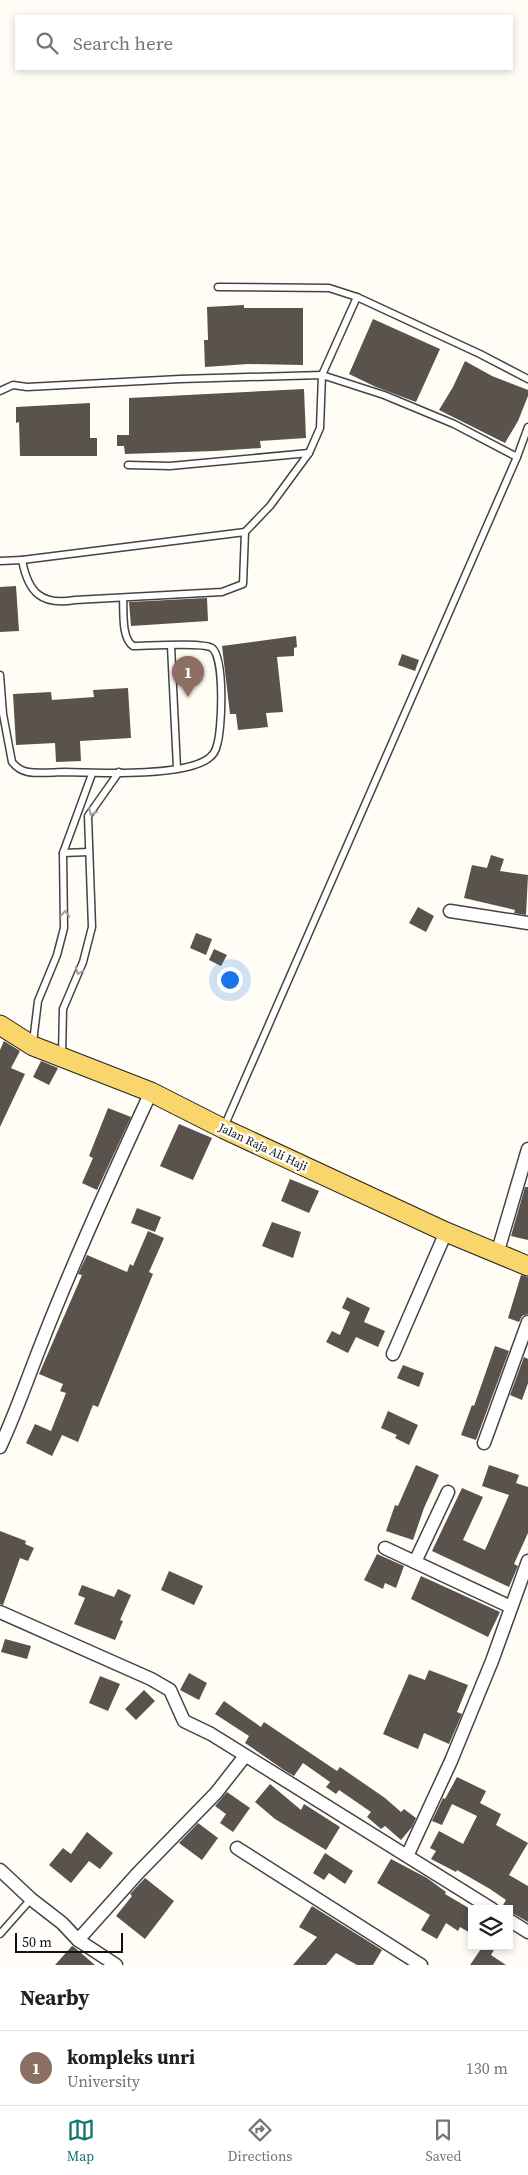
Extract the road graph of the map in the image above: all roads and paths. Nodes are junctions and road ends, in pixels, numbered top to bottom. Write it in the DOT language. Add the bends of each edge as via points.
graph roads {
  1 [pos="218,287"];
  2 [pos="357,297"];
  3 [pos="322,375"];
  4 [pos="528,379"];
  5 [pos="0,391"];
  6 [pos="528,426"];
  7 [pos="309,453"];
  8 [pos="517,457"];
  9 [pos="128,466"];
  10 [pos="244,532"];
  11 [pos="22,560"];
  12 [pos="0,562"];
  13 [pos="123,598"];
  14 [pos="171,646"];
  15 [pos="0,675"];
  16 [pos="177,768"];
  17 [pos="119,772"];
  18 [pos="92,774"];
  19 [pos="90,852"];
  20 [pos="63,853"];
  21 [pos="450,911"];
  22 [pos="528,923"];
  23 [pos="0,1025"];
  24 [pos="33,1046"];
  25 [pos="62,1058"];
  26 [pos="151,1092"];
  27 [pos="224,1129"];
  28 [pos="528,1149"];
  29 [pos="446,1232"];
  30 [pos="497,1254"];
  31 [pos="528,1266"];
  32 [pos="528,1322"];
  33 [pos="393,1354"];
  34 [pos="484,1443"];
  35 [pos="0,1448"];
  36 [pos="448,1492"];
  37 [pos="385,1548"];
  38 [pos="528,1561"];
  39 [pos="416,1562"];
  40 [pos="511,1607"];
  41 [pos="0,1612"];
  42 [pos="245,1756"];
  43 [pos="237,1848"];
  44 [pos="408,1854"];
  45 [pos="0,1870"];
  46 [pos="32,1899"];
  47 [pos="486,1905"];
  48 [pos="513,1923"];
  49 [pos="528,1932"];
  50 [pos="0,1934"];
  51 [pos="78,1940"];
  52 [pos="116,1965"];
  53 [pos="421,1965"];
  1 -- 2 [label="lane" via="329,288"];
  2 -- 3 [label="lane"];
  2 -- 4 [label="lane"];
  3 -- 5 [label="lane" via="13,385"];
  3 -- 7 [label="lane" via="320,428"];
  3 -- 8 [label="lane" via="384,395 454,424"];
  6 -- 8 [label="lane"];
  7 -- 9 [label="lane" via="170,466"];
  7 -- 10 [label="lane" via="270,506"];
  8 -- 27 [label="lane"];
  10 -- 11 [label="lane"];
  10 -- 13 [label="lane" via="243,584 222,592"];
  11 -- 12 [label="lane"];
  11 -- 13 [label="lane" via="25,576 46,601 60,603"];
  13 -- 14 [label="lane" via="130,645"];
  14 -- 16 [label="lane"];
  14 -- 16 [label="lane" via="199,645 213,649 218,659 221,683 220,727 214,753 199,763"];
  15 -- 18 [label="lane" via="3,714 10,756 15,766 28,772"];
  16 -- 17 [label="lane"];
  17 -- 18 [label="lane"];
  17 -- 19 [label="lane, one-way" via="88,816"];
  18 -- 20 [label="lane"];
  19 -- 20 [label="lane"];
  19 -- 25 [label="lane, one-way" via="92,927 83,962 64,1009"];
  24 -- 20 [label="lane, one-way" via="38,1001 64,928"];
  21 -- 22 [label="street"];
  23 -- 24 [label="main road, Jalan Raja Ali Haji"];
  24 -- 25 [label="main road, Jalan Raja Ali Haji"];
  25 -- 26 [label="main road, Jalan Raja Ali Haji"];
  26 -- 27 [label="main road, Jalan Raja Ali Haji"];
  26 -- 35 [label="street" via="120,1158"];
  27 -- 29 [label="main road, Jalan Raja Ali Haji"];
  28 -- 30 [label="street"];
  29 -- 30 [label="main road, Jalan Raja Ali Haji"];
  29 -- 33 [label="street"];
  30 -- 31 [label="main road, Jalan Raja Ali Haji"];
  32 -- 34 [label="street"];
  36 -- 39 [label="street"];
  37 -- 39 [label="street"];
  38 -- 40 [label="street"];
  39 -- 40 [label="street"];
  40 -- 44 [label="street" via="451,1760"];
  41 -- 42 [label="street" via="170,1690 184,1721"];
  42 -- 44 [label="street"];
  42 -- 51 [label="street" via="216,1793"];
  43 -- 53 [label="street"];
  44 -- 47 [label="street"];
  45 -- 46 [label="street"];
  46 -- 50 [label="lane"];
  46 -- 51 [label="street"];
  48 -- 49 [label="street"];
  51 -- 52 [label="street"];
}
